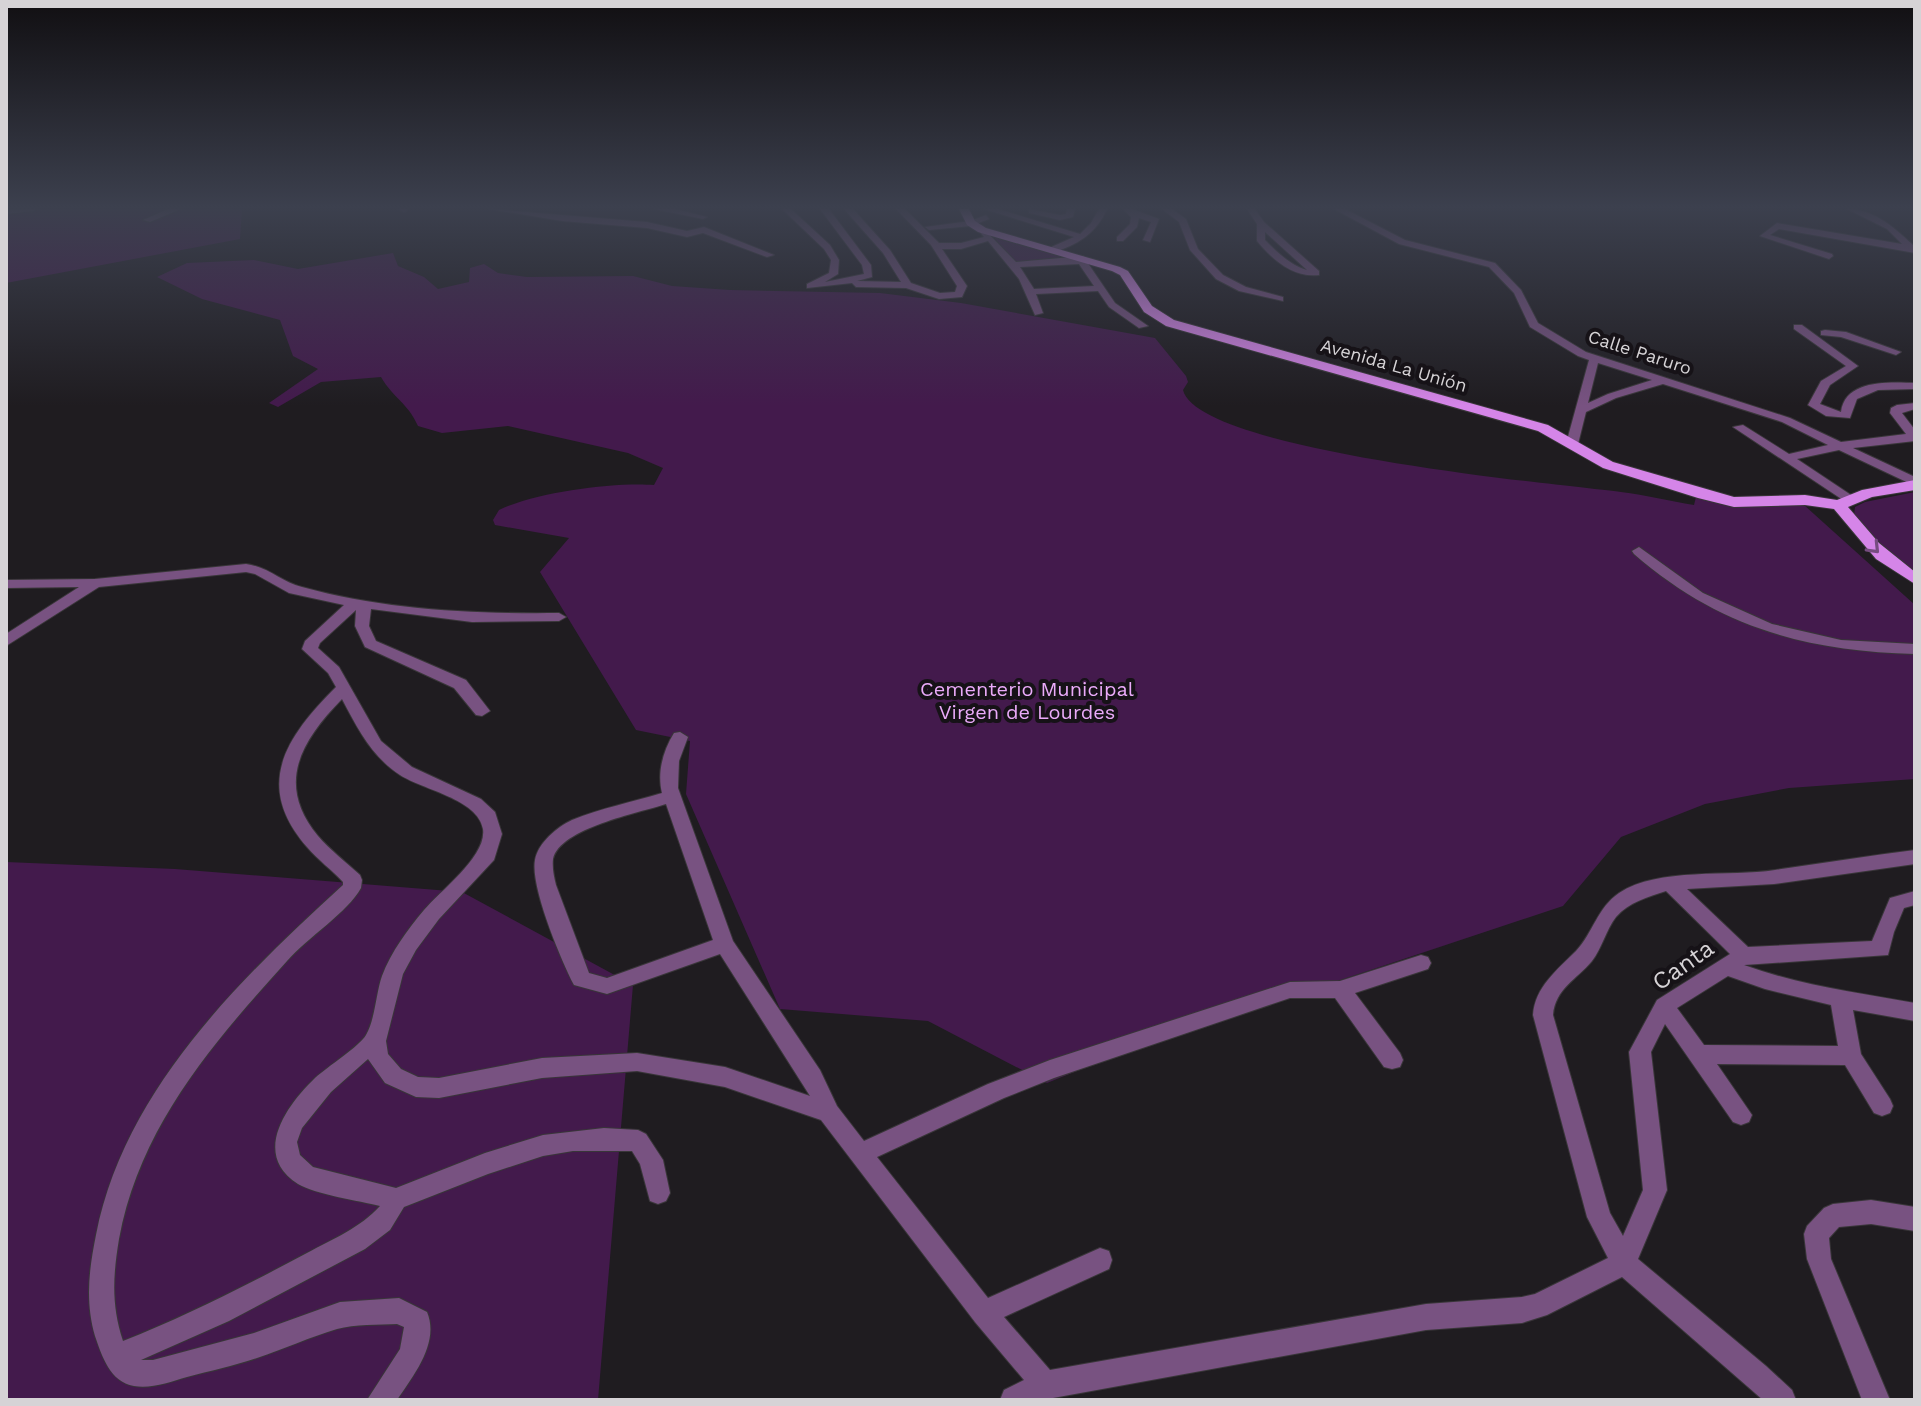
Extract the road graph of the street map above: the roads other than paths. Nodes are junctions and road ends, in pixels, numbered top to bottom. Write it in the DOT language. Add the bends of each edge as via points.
graph roads {
  1 [pos="832,275"];
  2 [pos="869,275"];
  3 [pos="901,275"];
  4 [pos="955,275"];
  5 [pos="1018,275"];
  6 [pos="1091,275"];
  7 [pos="1125,275"];
  8 [pos="1222,275"];
  9 [pos="1503,275"];
  10 [pos="841,283"];
  11 [pos="907,285"];
  12 [pos="1100,288"];
  13 [pos="1030,292"];
  14 [pos="1280,299"];
  15 [pos="1038,313"];
  16 [pos="1143,326"];
  17 [pos="1798,327"];
  18 [pos="1825,333"];
  19 [pos="1896,352"];
  20 [pos="1594,359"];
  21 [pos="1665,380"];
  22 [pos="1915,386"];
  23 [pos="1915,406"];
  24 [pos="1582,410"];
  25 [pos="1739,427"];
  26 [pos="1914,437"];
  27 [pos="1572,444"];
  28 [pos="1844,445"];
  29 [pos="1787,458"];
  30 [pos="1915,483"];
  31 [pos="1845,502"];
  32 [pos="1639,551"];
  33 [pos="1915,579"];
  34 [pos="95,583"];
  35 [pos="6,584"];
  36 [pos="360,604"];
  37 [pos="559,617"];
  38 [pos="6,641"];
  39 [pos="1915,649"];
  40 [pos="344,688"];
  41 [pos="482,711"];
  42 [pos="680,737"];
  43 [pos="672,796"];
  44 [pos="1915,857"];
  45 [pos="1669,883"];
  46 [pos="1915,898"];
  47 [pos="724,944"];
  48 [pos="1744,955"];
  49 [pos="1421,963"];
  50 [pos="1724,966"];
  51 [pos="1340,989"];
  52 [pos="1840,999"];
  53 [pos="1664,1006"];
  54 [pos="1915,1012"];
  55 [pos="375,1041"];
  56 [pos="1698,1054"];
  57 [pos="1851,1056"];
  58 [pos="1392,1060"];
  59 [pos="1882,1106"];
  60 [pos="829,1113"];
  61 [pos="1741,1115"];
  62 [pos="860,1154"];
  63 [pos="658,1193"];
  64 [pos="396,1199"];
  65 [pos="1915,1219"];
  66 [pos="1100,1260"];
  67 [pos="1624,1263"];
  68 [pos="984,1313"];
  69 [pos="115,1357"];
  70 [pos="1045,1384"];
  71 [pos="381,1400"];
  72 [pos="1014,1400"];
  73 [pos="1782,1400"];
  74 [pos="1876,1400"];
  1 -- 10 [label="street" via="810,286"];
  2 -- 10 [label="street"];
  3 -- 11 [label="street"];
  4 -- 11 [label="street" via="962,286 959,295 939,296"];
  5 -- 13 [label="street"];
  6 -- 12 [label="street"];
  7 -- 27 [label="main road, Avenida La Unión" via="1148,309 1170,323 1543,428"];
  8 -- 14 [label="street" via="1232,285"];
  9 -- 20 [label="street, Calle Paruro" via="1534,325"];
  10 -- 11 [label="street"];
  12 -- 13 [label="street"];
  12 -- 16 [label="street" via="1112,305"];
  13 -- 15 [label="street"];
  17 -- 22 [label="street" via="1853,366 1825,383 1814,405 1818,410 1846,416 1848,403 1857,394"];
  18 -- 19 [label="street"];
  20 -- 21 [label="street, Calle Paruro"];
  20 -- 24 [label="street"];
  21 -- 24 [label="street"];
  21 -- 28 [label="street, Calle Paruro" via="1759,409"];
  23 -- 26 [label="street" via="1897,408 1896,413"];
  24 -- 27 [label="street"];
  25 -- 29 [label="street"];
  26 -- 28 [label="street"];
  27 -- 31 [label="main road, Avenida La Unión" via="1608,465 1734,502"];
  28 -- 29 [label="street"];
  28 -- 30 [label="street, Calle Paruro"];
  29 -- 31 [label="street"];
  30 -- 31 [label="main road, Avenida La Unión"];
  31 -- 33 [label="main road, one-way" via="1873,549"];
  32 -- 39 [label="street" via="1675,582 1763,627 1864,646"];
  34 -- 35 [label="street"];
  34 -- 36 [label="street" via="246,568 294,590"];
  34 -- 38 [label="street"];
  36 -- 37 [label="street" via="472,618"];
  36 -- 40 [label="street" via="310,649 334,670"];
  36 -- 41 [label="street" via="370,644 460,684"];
  40 -- 55 [label="street" via="375,745 406,771 475,803 489,816 493,834 487,855 409,944 393,974"];
  40 -- 69 [label="street" via="301,734 291,753 286,791 291,810 312,841 353,880 352,888 283,952 202,1044 151,1117 114,1203 100,1276 102,1316"];
  42 -- 43 [label="street" via="668,769"];
  43 -- 47 [label="street"];
  43 -- 47 [label="street" via="566,832 544,860 545,882 581,979 594,985 607,986"];
  44 -- 45 [label="street" via="1774,877"];
  45 -- 48 [label="street"];
  45 -- 67 [label="street" via="1629,896 1610,911 1584,956 1544,1001 1543,1015 1599,1217"];
  46 -- 48 [label="street, Canta" via="1897,903 1881,949"];
  47 -- 60 [label="street" via="812,1077"];
  48 -- 50 [label="street, Canta"];
  49 -- 51 [label="street"];
  50 -- 52 [label="street"];
  50 -- 53 [label="street, Canta"];
  51 -- 58 [label="street"];
  51 -- 62 [label="street" via="1290,990 1050,1070"];
  52 -- 54 [label="street"];
  52 -- 57 [label="street"];
  53 -- 56 [label="street"];
  53 -- 67 [label="street, Canta" via="1640,1052 1655,1190"];
  55 -- 60 [label="street" via="378,1058 393,1076 416,1087 439,1088 542,1068 637,1062 725,1077"];
  55 -- 64 [label="street" via="297,1113 285,1155 292,1168 306,1176"];
  56 -- 57 [label="street"];
  56 -- 61 [label="street"];
  57 -- 59 [label="street"];
  60 -- 62 [label="street"];
  62 -- 68 [label="street"];
  63 -- 64 [label="street" via="651,1160 638,1141 611,1137 536,1145"];
  64 -- 69 [label="street" via="375,1227 343,1247 172,1335"];
  65 -- 74 [label="street" via="1871,1212 1833,1216 1816,1234 1819,1259"];
  66 -- 68 [label="street"];
  67 -- 70 [label="street" via="1522,1310 1426,1317"];
  67 -- 73 [label="street"];
  68 -- 70 [label="street"];
  69 -- 71 [label="street" via="133,1373 153,1373 254,1346 340,1315 399,1311 418,1321 412,1354"];
  70 -- 72 [label="street"];
}
